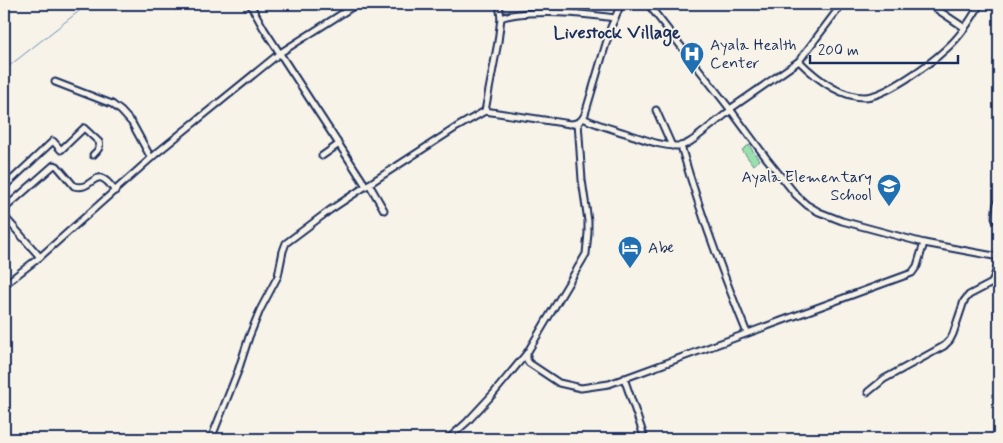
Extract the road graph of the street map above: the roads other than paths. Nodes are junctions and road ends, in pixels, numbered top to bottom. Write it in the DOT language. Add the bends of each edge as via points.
graph roads {
  1 [pos="250,4"];
  2 [pos="357,4"];
  3 [pos="499,4"];
  4 [pos="621,4"];
  5 [pos="648,4"];
  6 [pos="842,4"];
  7 [pos="929,4"];
  8 [pos="980,4"];
  9 [pos="501,18"];
  10 [pos="614,18"];
  11 [pos="965,28"];
  12 [pos="280,53"];
  13 [pos="799,61"];
  14 [pos="55,82"];
  15 [pos="656,110"];
  16 [pos="730,110"];
  17 [pos="485,111"];
  18 [pos="580,120"];
  19 [pos="339,144"];
  20 [pos="672,146"];
  21 [pos="681,146"];
  22 [pos="93,155"];
  23 [pos="322,156"];
  24 [pos="152,158"];
  25 [pos="367,185"];
  26 [pos="4,187"];
  27 [pos="115,191"];
  28 [pos="997,203"];
  29 [pos="4,209"];
  30 [pos="384,210"];
  31 [pos="4,216"];
  32 [pos="999,221"];
  33 [pos="924,243"];
  34 [pos="999,255"];
  35 [pos="40,257"];
  36 [pos="4,285"];
  37 [pos="747,333"];
  38 [pos="527,353"];
  39 [pos="624,378"];
  40 [pos="868,392"];
  41 [pos="211,439"];
  42 [pos="448,439"];
  43 [pos="645,439"];
  1 -- 12 [label="street"];
  2 -- 12 [label="street"];
  3 -- 9 [label="street"];
  4 -- 10 [label="street"];
  5 -- 16 [label="street"];
  6 -- 13 [label="street"];
  7 -- 11 [label="street"];
  8 -- 11 [label="street"];
  9 -- 10 [label="street" via="570,12"];
  9 -- 17 [label="street"];
  10 -- 18 [label="street"];
  11 -- 13 [label="street" via="923,67 896,85 866,97 851,96 832,87"];
  12 -- 19 [label="street"];
  12 -- 24 [label="street"];
  13 -- 16 [label="street"];
  14 -- 24 [label="street" via="112,104 121,111 132,123"];
  15 -- 20 [label="street"];
  16 -- 21 [label="street"];
  16 -- 33 [label="street" via="808,205 842,221"];
  17 -- 18 [label="street" via="575,124"];
  17 -- 25 [label="street"];
  18 -- 20 [label="street"];
  18 -- 38 [label="street" via="582,180 588,221 586,252"];
  19 -- 23 [label="street"];
  19 -- 25 [label="street"];
  20 -- 21 [label="street"];
  21 -- 37 [label="street" via="729,290"];
  22 -- 26 [label="street" via="100,146 84,128 61,150 53,141"];
  24 -- 27 [label="street"];
  25 -- 30 [label="street"];
  25 -- 41 [label="street" via="286,243 278,276 260,310"];
  27 -- 29 [label="street" via="108,181 98,177 83,186 74,186 54,165"];
  27 -- 35 [label="street"];
  28 -- 32 [label="street" via="995,217"];
  31 -- 35 [label="street"];
  33 -- 34 [label="street"];
  33 -- 37 [label="street" via="912,273"];
  34 -- 40 [label="street" via="992,283 964,301 950,340"];
  35 -- 36 [label="street"];
  37 -- 39 [label="street"];
  38 -- 39 [label="street" via="529,363 559,383 581,388"];
  38 -- 42 [label="street" via="493,394"];
  39 -- 43 [label="street"];
}
